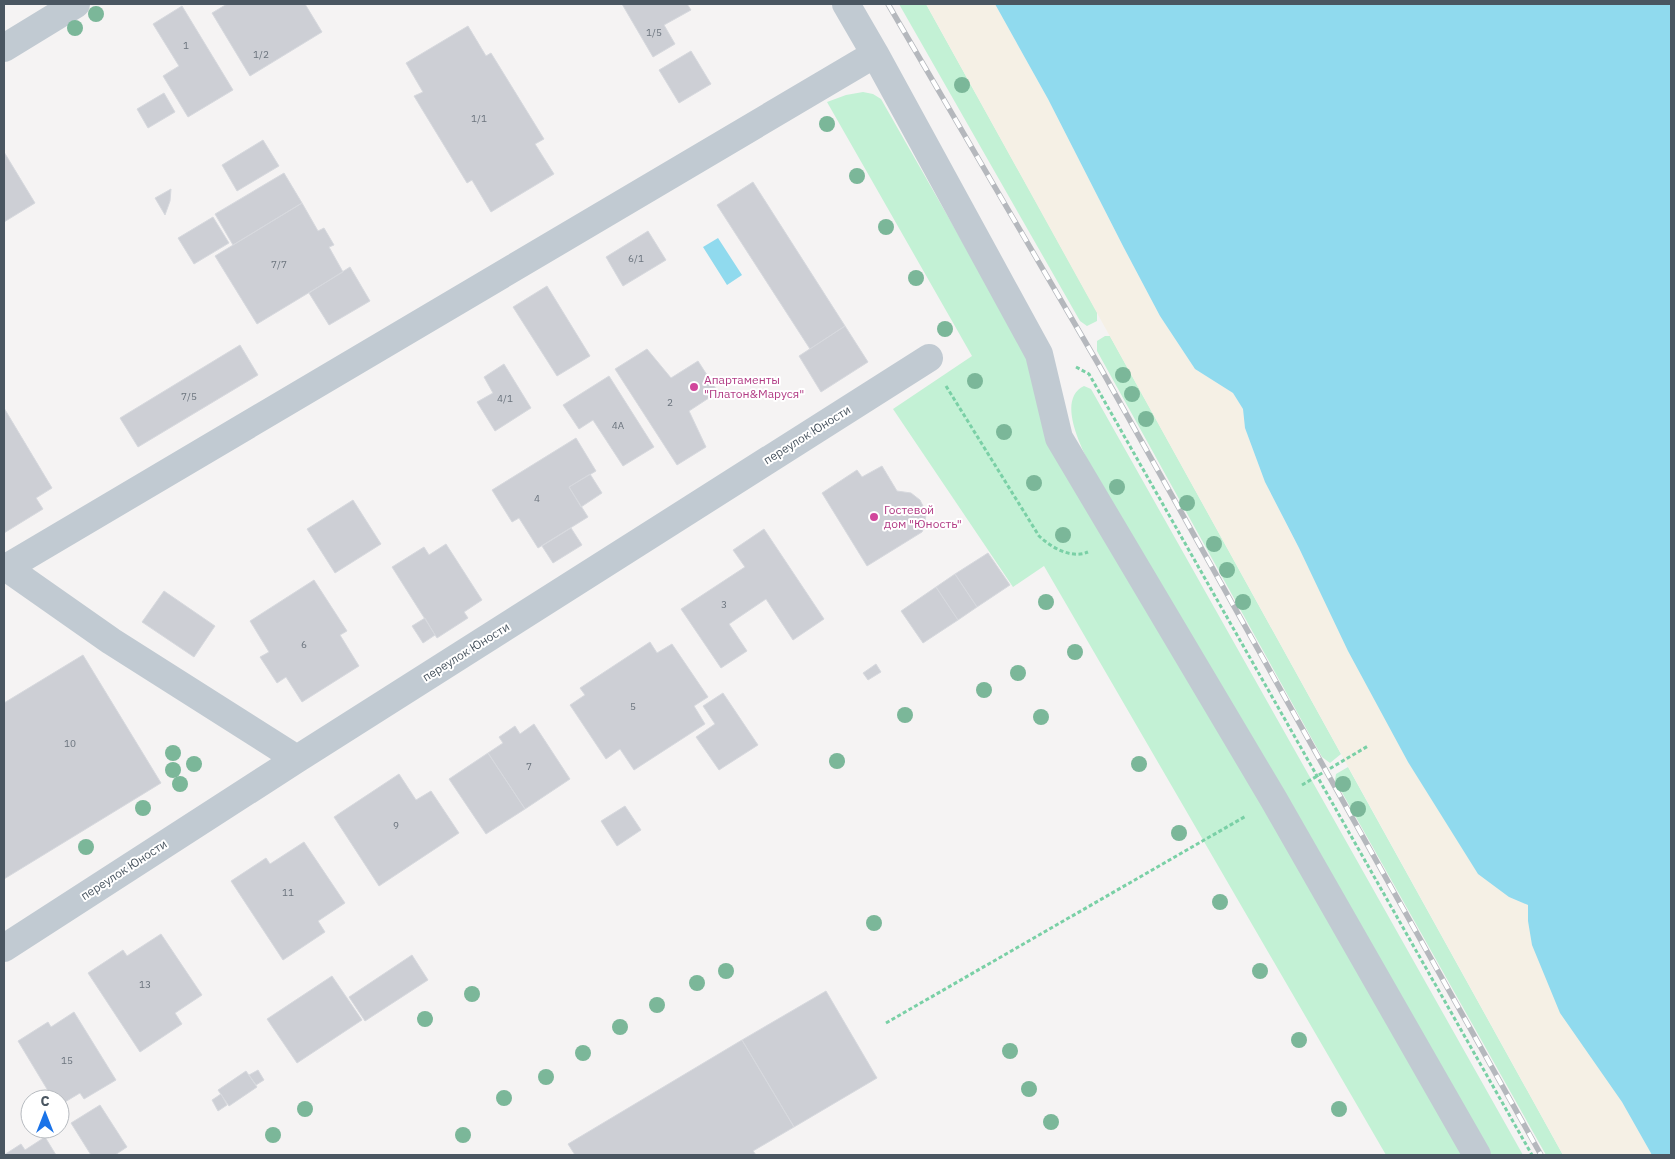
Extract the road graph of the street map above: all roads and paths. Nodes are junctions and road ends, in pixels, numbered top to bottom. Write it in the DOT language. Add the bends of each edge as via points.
graph roads {
  1 [pos="76,4"];
  2 [pos="846,4"];
  3 [pos="4,48"];
  4 [pos="875,54"];
  5 [pos="928,358"];
  6 [pos="1073,366"];
  7 [pos="1117,538"];
  8 [pos="5,567"];
  9 [pos="1368,746"];
  10 [pos="297,759"];
  11 [pos="1317,776"];
  12 [pos="1274,800"];
  13 [pos="4,948"];
  14 [pos="886,1023"];
  15 [pos="1477,1155"];
  16 [pos="1532,1155"];
  1 -- 3 [label="street"];
  2 -- 4 [label="street"];
  4 -- 7 [label="street" via="1039,354 1059,438"];
  4 -- 8 [label="street"];
  5 -- 7 [label="path" via="1039,536 1054,547 1073,554 1084,554"];
  5 -- 10 [label="street, переулок Юности"];
  6 -- 11 [label="path" via="1089,374"];
  7 -- 12 [label="street"];
  8 -- 10 [label="street" via="111,641"];
  9 -- 11 [label="path"];
  10 -- 13 [label="street, переулок Юности"];
  11 -- 12 [label="path"];
  11 -- 16 [label="path"];
  12 -- 14 [label="path"];
  12 -- 15 [label="street"];
}
